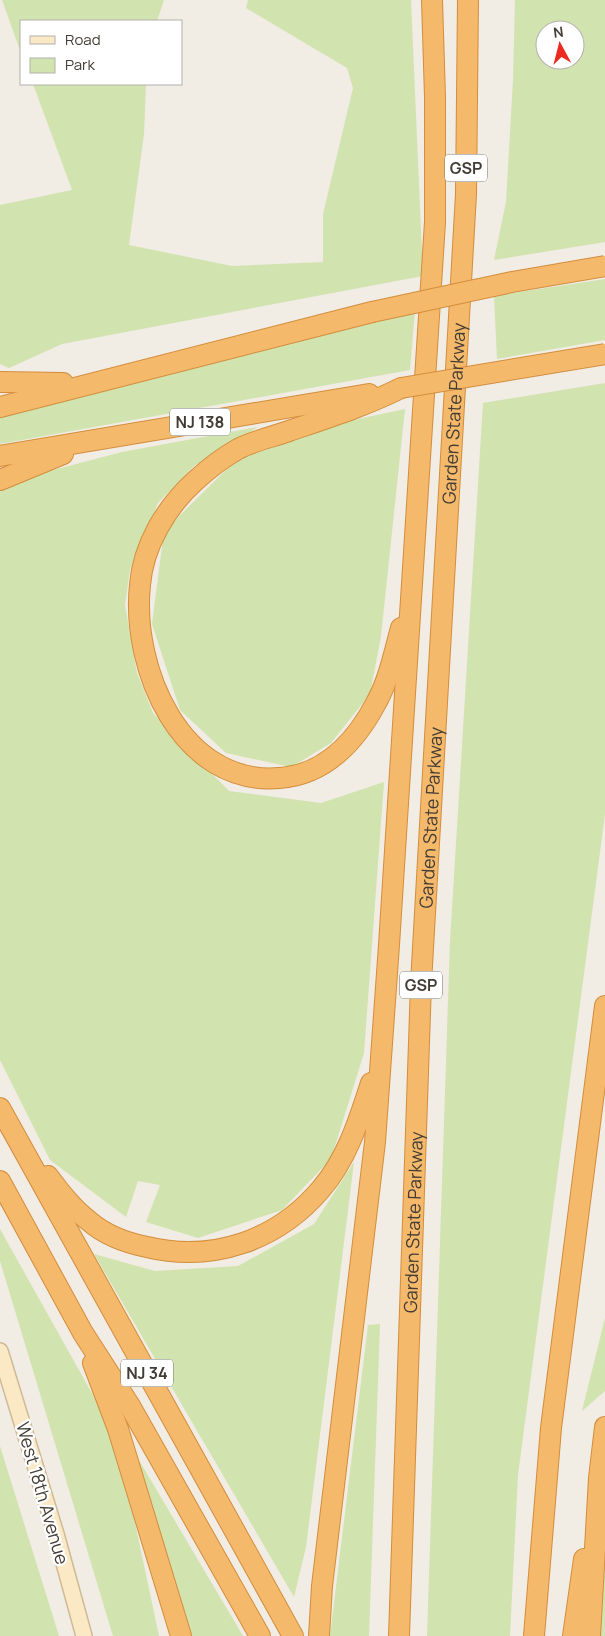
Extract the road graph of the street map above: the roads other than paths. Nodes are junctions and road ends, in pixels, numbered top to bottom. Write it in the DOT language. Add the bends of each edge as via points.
graph roads {
  1 [pos="432,0"];
  2 [pos="468,0"];
  3 [pos="605,266"];
  4 [pos="605,354"];
  5 [pos="0,382"];
  6 [pos="98,382"];
  7 [pos="401,388"];
  8 [pos="0,407"];
  9 [pos="103,438"];
  10 [pos="0,456"];
  11 [pos="0,480"];
  12 [pos="410,598"];
  13 [pos="605,1006"];
  14 [pos="380,1054"];
  15 [pos="0,1109"];
  16 [pos="0,1181"];
  17 [pos="83,1333"];
  18 [pos="0,1352"];
  19 [pos="605,1427"];
  20 [pos="599,1478"];
  21 [pos="84,1636"];
  22 [pos="181,1636"];
  23 [pos="260,1636"];
  24 [pos="293,1636"];
  25 [pos="319,1636"];
  26 [pos="399,1636"];
  27 [pos="534,1636"];
  28 [pos="573,1636"];
  29 [pos="590,1636"];
  1 -- 12 [label="highway" via="435,222"];
  2 -- 26 [label="highway, Garden State Parkway / GSP" via="466,194 421,983"];
  3 -- 6 [label="highway, bridge" via="372,312"];
  4 -- 7 [label="highway, NJ 138, bridge"];
  5 -- 6 [label="highway"];
  6 -- 8 [label="highway"];
  7 -- 9 [label="highway, NJ 138"];
  7 -- 12 [label="highway" via="370,404 241,448 214,464 193,482 158,527 144,564 139,600 142,642 163,705 173,722 198,750 241,774 288,778 330,760 366,720 385,686"];
  9 -- 10 [label="highway, NJ 138"];
  9 -- 11 [label="highway"];
  12 -- 14 [label="highway"];
  13 -- 27 [label="highway" via="551,1428"];
  14 -- 15 [label="highway" via="358,1125 339,1164 322,1188 282,1226 254,1240 210,1252 179,1253 146,1247 117,1238 90,1222 50,1178"];
  14 -- 25 [label="highway" via="375,1142 322,1586"];
  15 -- 24 [label="highway, NJ 34"];
  16 -- 17 [label="highway, NJ 34"];
  17 -- 22 [label="highway" via="118,1430"];
  17 -- 23 [label="highway, NJ 34" via="130,1406"];
  18 -- 21 [label="street, West 18th Avenue"];
  19 -- 20 [label="highway"];
  20 -- 28 [label="highway"];
  20 -- 29 [label="highway"];
}
